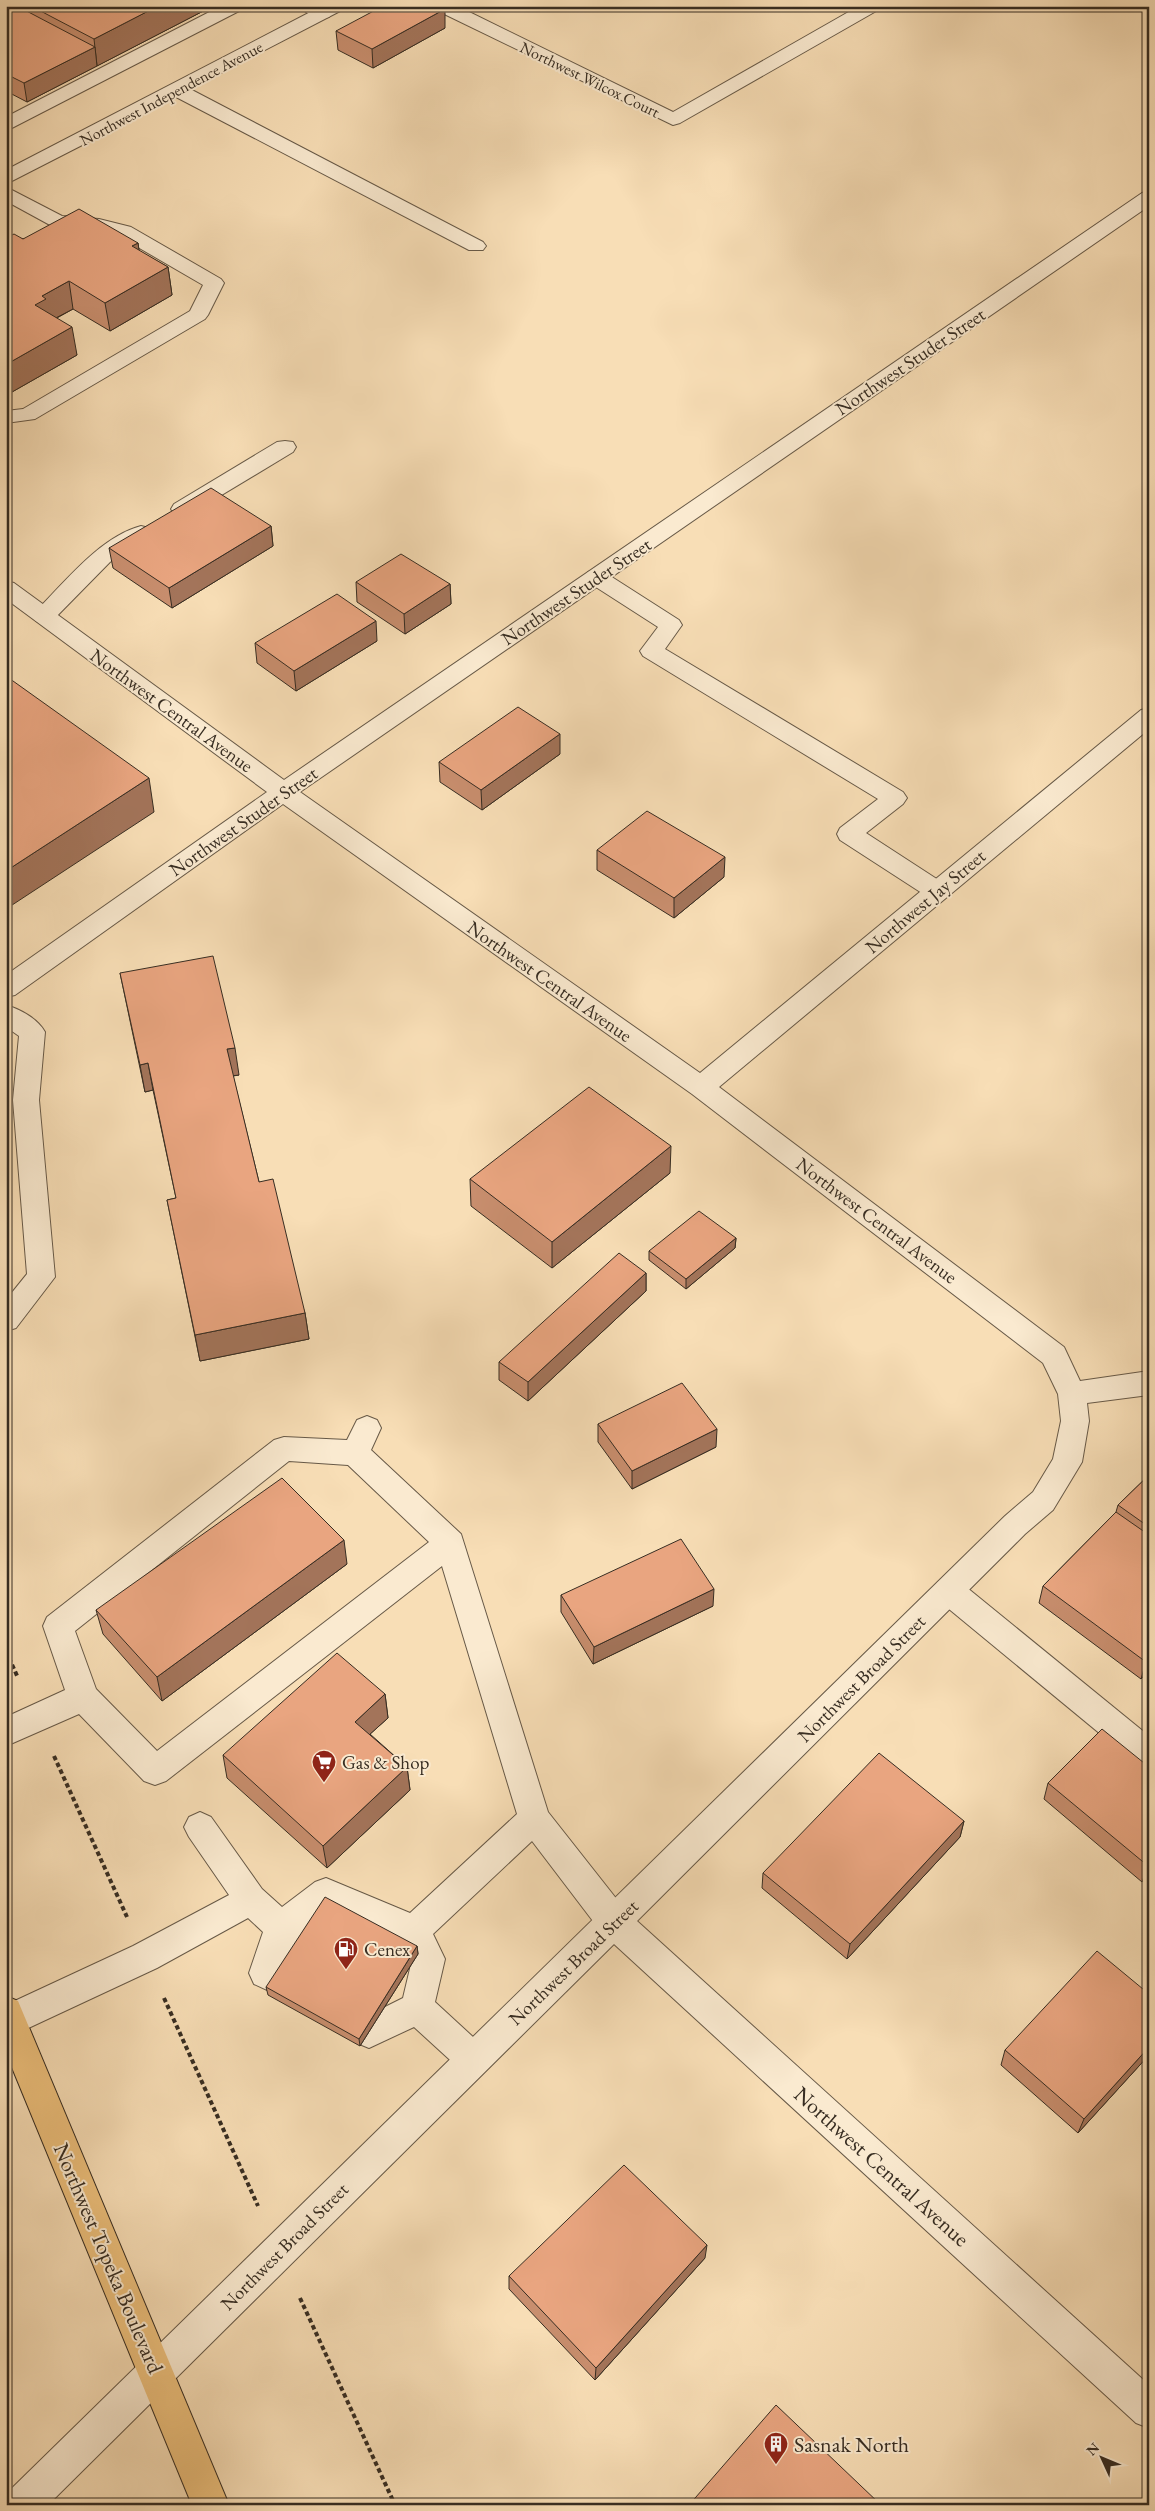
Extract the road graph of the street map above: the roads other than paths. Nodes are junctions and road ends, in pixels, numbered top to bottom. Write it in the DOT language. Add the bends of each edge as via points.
graph roads {
  1 [pos="235,6"];
  2 [pos="442,6"];
  3 [pos="866,7"];
  4 [pos="322,9"];
  5 [pos="177,90"];
  6 [pos="6,125"];
  7 [pos="6,178"];
  8 [pos="6,193"];
  9 [pos="1149,197"];
  10 [pos="476,246"];
  11 [pos="6,417"];
  12 [pos="285,447"];
  13 [pos="596,577"];
  14 [pos="6,588"];
  15 [pos="44,616"];
  16 [pos="1149,716"];
  17 [pos="283,792"];
  18 [pos="937,891"];
  19 [pos="6,988"];
  20 [pos="6,1014"];
  21 [pos="701,1087"];
  22 [pos="6,1320"];
  23 [pos="1149,1383"];
  24 [pos="1072,1394"];
  25 [pos="450,1543"];
  26 [pos="949,1590"];
  27 [pos="83,1697"];
  28 [pos="6,1732"];
  29 [pos="1149,1755"];
  30 [pos="534,1819"];
  31 [pos="200,1827"];
  32 [pos="251,1900"];
  33 [pos="614,1922"];
  34 [pos="414,1930"];
  35 [pos="292,1935"];
  36 [pos="278,1979"];
  37 [pos="404,2003"];
  38 [pos="8,2016"];
  39 [pos="369,2032"];
  40 [pos="473,2059"];
  41 [pos="156,2373"];
  42 [pos="1149,2410"];
  43 [pos="21,2505"];
  44 [pos="211,2505"];
  1 -- 6 [label="street"];
  2 -- 3 [label="street, Northwest Wilcox Court" via="673,119"];
  4 -- 5 [label="street, Northwest Independence Avenue"];
  5 -- 7 [label="street, Northwest Independence Avenue"];
  5 -- 10 [label="street"];
  8 -- 11 [label="street" via="57,222 99,225 124,231 214,283 198,315 28,415"];
  9 -- 13 [label="street, Northwest Studer Street"];
  12 -- 15 [label="street" via="102,557"];
  13 -- 17 [label="street, Northwest Studer Street"];
  13 -- 18 [label="street" via="671,625 652,651 895,798 849,834"];
  14 -- 15 [label="street, Northwest Central Avenue"];
  15 -- 17 [label="street, Northwest Central Avenue"];
  16 -- 18 [label="street, Northwest Jay Street"];
  17 -- 19 [label="street, Northwest Studer Street"];
  17 -- 21 [label="street, Northwest Central Avenue"];
  18 -- 21 [label="street, Northwest Jay Street"];
  20 -- 22 [label="street" via="32,1032 26,1100 41,1277"];
  21 -- 24 [label="street, Northwest Central Avenue" via="1054,1354"];
  23 -- 24 [label="street"];
  24 -- 26 [label="street, Northwest Broad Street" via="1075,1422 1067,1462 1043,1501 1014,1525"];
  25 -- 27 [label="street" via="155,1771"];
  25 -- 27 [label="street" via="361,1440 284,1449 58,1626"];
  25 -- 30 [label="street"];
  26 -- 29 [label="street"];
  26 -- 33 [label="street, Northwest Broad Street"];
  27 -- 28 [label="street"];
  30 -- 33 [label="street, Northwest Central Avenue"];
  30 -- 34 [label="street"];
  31 -- 32 [label="street"];
  32 -- 35 [label="street"];
  32 -- 38 [label="street" via="146,1957"];
  33 -- 40 [label="street, Northwest Broad Street"];
  33 -- 42 [label="street, Northwest Central Avenue"];
  34 -- 35 [label="street" via="326,1893"];
  34 -- 37 [label="street" via="429,1959"];
  35 -- 36 [label="street" via="266,1973"];
  37 -- 39 [label="street"];
  37 -- 40 [label="street"];
  38 -- 41 [label="main road, Northwest Topeka Boulevard"];
  40 -- 41 [label="street, Northwest Broad Street"];
  41 -- 43 [label="street, Northwest Broad Street"];
  41 -- 44 [label="main road, Northwest Topeka Boulevard"];
}
